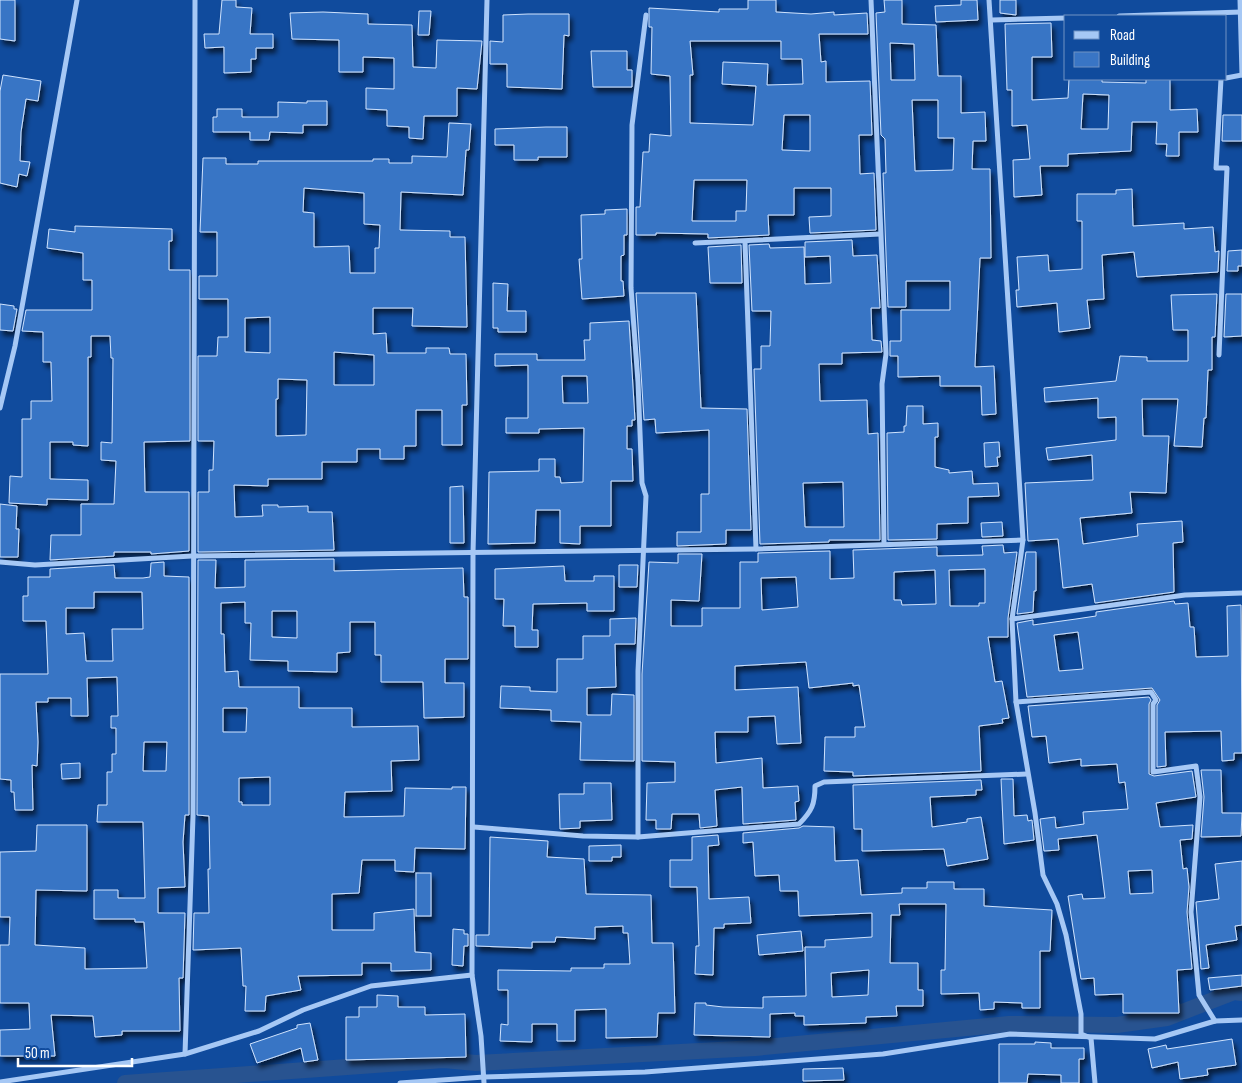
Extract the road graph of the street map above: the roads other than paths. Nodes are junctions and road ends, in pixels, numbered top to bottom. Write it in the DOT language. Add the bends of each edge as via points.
graph roads {
  1 [pos="77,0"];
  2 [pos="195,0"];
  3 [pos="487,0"];
  4 [pos="872,0"];
  5 [pos="990,0"];
  6 [pos="1240,0"];
  7 [pos="1241,12"];
  8 [pos="646,15"];
  9 [pos="1150,15"];
  10 [pos="1064,18"];
  11 [pos="992,20"];
  12 [pos="1242,75"];
  13 [pos="1227,78"];
  14 [pos="1220,80"];
  15 [pos="880,234"];
  16 [pos="745,242"];
  17 [pos="695,243"];
  18 [pos="1219,355"];
  19 [pos="0,408"];
  20 [pos="1023,540"];
  21 [pos="884,544"];
  22 [pos="644,549"];
  23 [pos="756,549"];
  24 [pos="473,554"];
  25 [pos="192,556"];
  26 [pos="0,562"];
  27 [pos="1242,594"];
  28 [pos="1012,619"];
  29 [pos="1016,702"];
  30 [pos="1027,774"];
  31 [pos="474,827"];
  32 [pos="638,837"];
  33 [pos="472,975"];
  34 [pos="1242,1020"];
  35 [pos="1215,1021"];
  36 [pos="1091,1038"];
  37 [pos="185,1054"];
  38 [pos="484,1080"];
  39 [pos="0,1082"];
  40 [pos="400,1083"];
  41 [pos="1095,1083"];
  1 -- 19 [label="street" via="15,346"];
  2 -- 25 [label="street"];
  3 -- 24 [label="street"];
  4 -- 15 [label="street"];
  5 -- 11 [label="street"];
  6 -- 7 [label="street"];
  7 -- 9 [label="street"];
  7 -- 12 [label="street"];
  8 -- 22 [label="street" via="632,125 631,288 642,483 646,496"];
  10 -- 11 [label="street"];
  11 -- 20 [label="street"];
  12 -- 13 [label="street"];
  14 -- 18 [label="street" via="1216,168 1227,168"];
  15 -- 16 [label="street"];
  15 -- 21 [label="street" via="886,354 882,384"];
  16 -- 17 [label="street"];
  16 -- 23 [label="street"];
  20 -- 21 [label="street"];
  20 -- 28 [label="street"];
  21 -- 23 [label="street"];
  22 -- 23 [label="street"];
  22 -- 24 [label="street"];
  22 -- 32 [label="street" via="638,689"];
  24 -- 25 [label="street"];
  24 -- 31 [label="street"];
  25 -- 26 [label="street" via="35,565"];
  25 -- 37 [label="street" via="193,816"];
  27 -- 28 [label="street" via="1184,595"];
  28 -- 29 [label="street"];
  29 -- 30 [label="street"];
  29 -- 35 [label="street" via="1151,692 1156,700 1153,704 1153,772 1196,766 1200,797 1191,912 1199,995"];
  30 -- 32 [label="street" via="824,782 816,786 816,802 812,811 799,824"];
  30 -- 36 [label="street" via="1043,875 1066,935 1081,1014 1081,1034"];
  31 -- 32 [label="street"];
  31 -- 33 [label="street"];
  33 -- 37 [label="street" via="371,986 302,1010 259,1031"];
  33 -- 38 [label="street"];
  34 -- 35 [label="street"];
  35 -- 36 [label="street" via="1155,1039"];
  36 -- 38 [label="street" via="1010,1034 883,1054"];
  36 -- 41 [label="street"];
  37 -- 39 [label="street"];
  38 -- 40 [label="street"];
}
